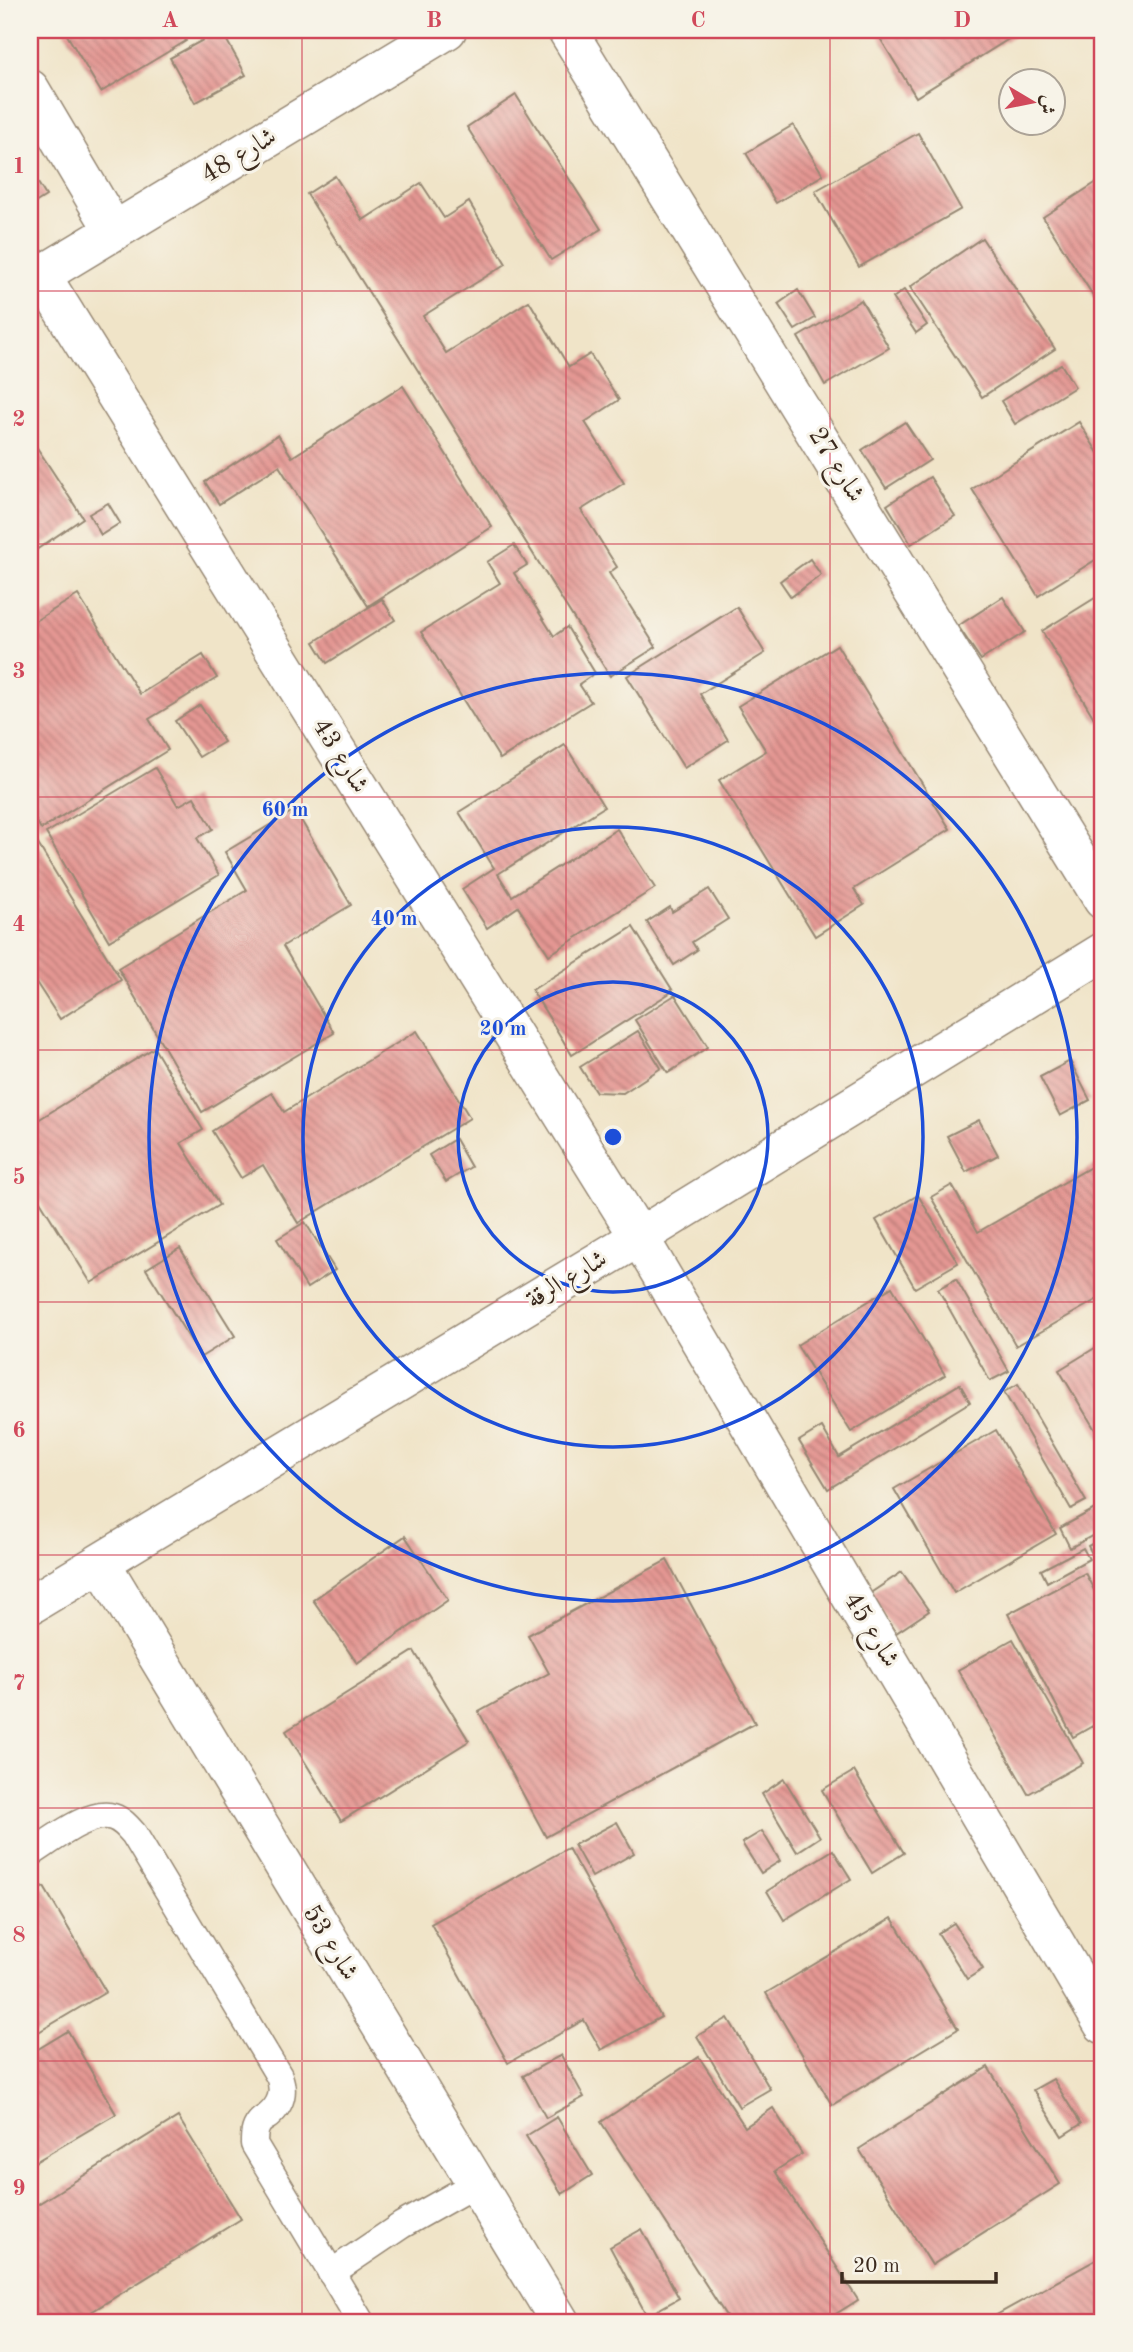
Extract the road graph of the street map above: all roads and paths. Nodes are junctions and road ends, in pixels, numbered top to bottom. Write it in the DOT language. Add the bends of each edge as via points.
graph roads {
  1 [pos="447,30"];
  2 [pos="568,30"];
  3 [pos="30,89"];
  4 [pos="114,231"];
  5 [pos="36,278"];
  6 [pos="1103,900"];
  7 [pos="1103,952"];
  8 [pos="639,1237"];
  9 [pos="100,1563"];
  10 [pos="30,1605"];
  11 [pos="30,1854"];
  12 [pos="1103,2024"];
  13 [pos="475,2184"];
  14 [pos="331,2273"];
  15 [pos="361,2322"];
  16 [pos="560,2322"];
  1 -- 4 [label="street, شارع 48"];
  2 -- 6 [label="street, شارع 27"];
  3 -- 4 [label="street"];
  4 -- 5 [label="street, شارع 48"];
  5 -- 8 [label="street, شارع 43"];
  7 -- 8 [label="street, شارع الرقة"];
  8 -- 9 [label="street, شارع الرقة"];
  8 -- 12 [label="street, شارع 45"];
  9 -- 10 [label="street, شارع الرقة"];
  9 -- 13 [label="street, شارع 53"];
  11 -- 14 [label="lane" via="96,1816 111,1816 134,1833 279,2076 282,2097 254,2132 254,2144"];
  13 -- 14 [label="lane" via="402,2225"];
  13 -- 16 [label="street, شارع 53"];
  14 -- 15 [label="lane"];
}
